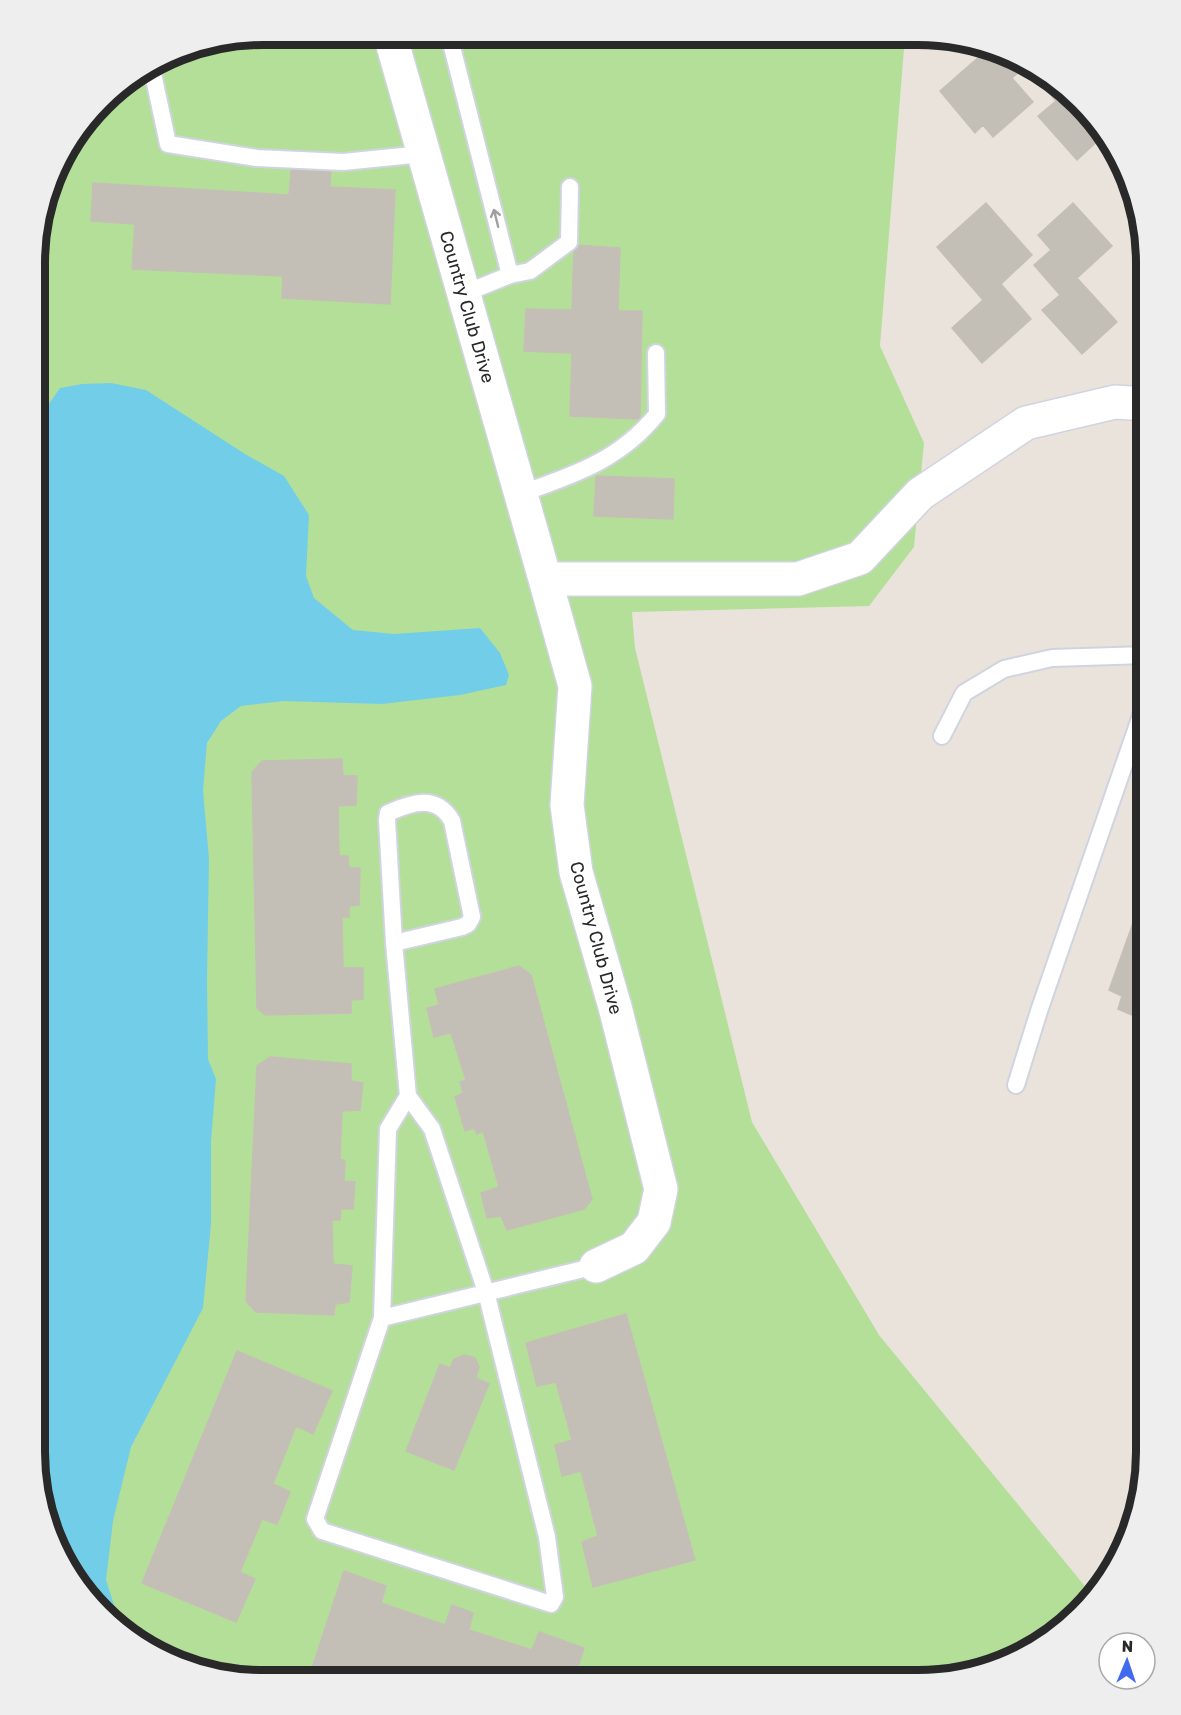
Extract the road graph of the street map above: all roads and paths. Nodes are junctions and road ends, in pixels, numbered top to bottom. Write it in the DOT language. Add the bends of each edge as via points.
graph roads {
  1 [pos="393,45"];
  2 [pos="452,45"];
  3 [pos="153,75"];
  4 [pos="423,154"];
  5 [pos="570,187"];
  6 [pos="510,275"];
  7 [pos="463,294"];
  8 [pos="656,353"];
  9 [pos="1136,403"];
  10 [pos="520,494"];
  11 [pos="544,579"];
  12 [pos="1136,655"];
  13 [pos="1136,730"];
  14 [pos="942,736"];
  15 [pos="394,943"];
  16 [pos="1016,1085"];
  17 [pos="408,1096"];
  18 [pos="596,1266"];
  19 [pos="486,1292"];
  20 [pos="382,1318"];
  1 -- 4 [label="street, Country Club Drive"];
  6 -- 2 [label="lane, one-way"];
  3 -- 4 [label="lane" via="168,144 256,158 343,162"];
  4 -- 7 [label="street, Country Club Drive"];
  5 -- 6 [label="lane" via="569,243 530,271"];
  6 -- 7 [label="lane"];
  7 -- 10 [label="street, Country Club Drive"];
  8 -- 10 [label="lane" via="657,414 645,430 620,451 575,474"];
  9 -- 11 [label="street" via="1115,402 1026,423 920,494 860,558 798,579"];
  10 -- 11 [label="street, Country Club Drive"];
  11 -- 18 [label="street, Country Club Drive" via="575,686 567,805 576,872 661,1189 654,1222 634,1248"];
  12 -- 14 [label="lane" via="1052,658 1004,669 964,693"];
  13 -- 16 [label="lane"];
  15 -- 15 [label="lane" via="388,813 422,801 447,811 452,821 472,917 462,927"];
  15 -- 17 [label="lane"];
  17 -- 19 [label="lane" via="432,1129"];
  17 -- 20 [label="lane" via="388,1129"];
  18 -- 19 [label="lane"];
  19 -- 20 [label="lane"];
  19 -- 20 [label="lane" via="548,1537 555,1597 551,1604 322,1531 315,1519"];
}
